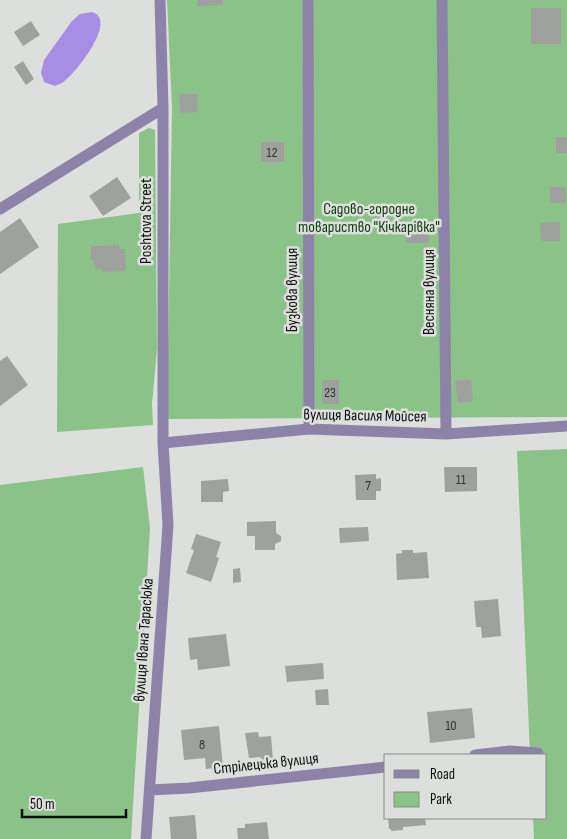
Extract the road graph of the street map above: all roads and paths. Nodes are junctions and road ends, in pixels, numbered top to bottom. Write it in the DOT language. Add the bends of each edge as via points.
graph roads {
  1 [pos="160,0"];
  2 [pos="308,0"];
  3 [pos="442,0"];
  4 [pos="163,108"];
  5 [pos="0,209"];
  6 [pos="567,426"];
  7 [pos="309,429"];
  8 [pos="446,434"];
  9 [pos="163,443"];
  10 [pos="538,753"];
  11 [pos="484,754"];
  12 [pos="384,767"];
  13 [pos="150,790"];
  14 [pos="146,839"];
  1 -- 4 [label="street, Poshtova Street"];
  2 -- 7 [label="street, Бузкова вулиця"];
  3 -- 8 [label="street, Весняна вулиця"];
  4 -- 5 [label="street"];
  4 -- 9 [label="street, Poshtova Street"];
  6 -- 8 [label="street, вулиця Василя Мойсея"];
  7 -- 8 [label="street, вулиця Василя Мойсея"];
  7 -- 9 [label="street, вулиця Василя Мойсея"];
  9 -- 13 [label="street, вулиця Івана Тарасюка" via="168,525"];
  10 -- 11 [label="street" via="510,751"];
  12 -- 13 [label="street, Стрілецька вулиця"];
  13 -- 14 [label="street, вулиця Івана Тарасюка"];
}
